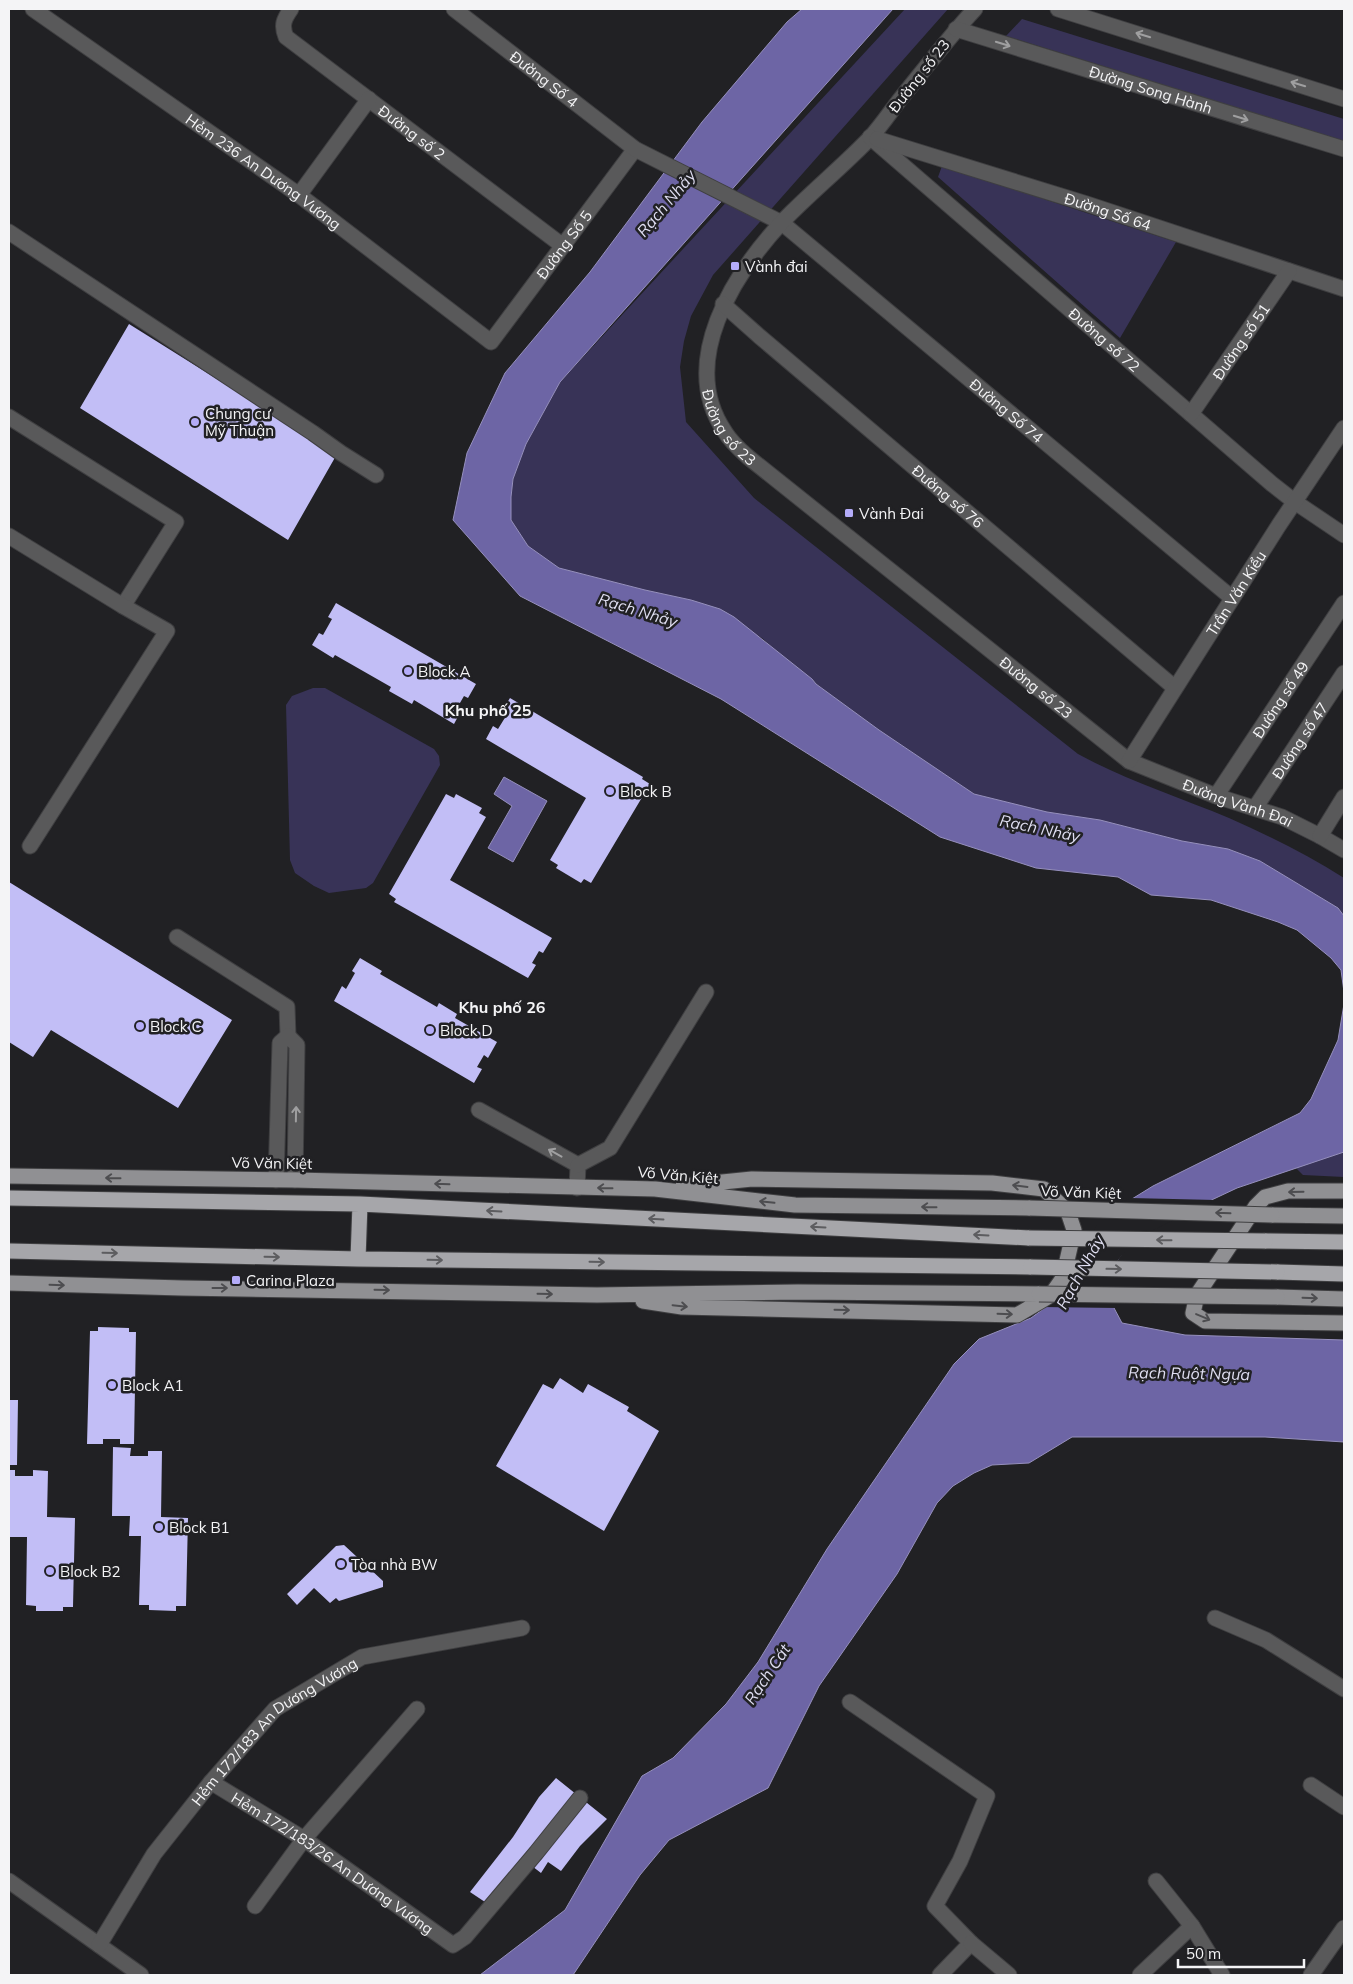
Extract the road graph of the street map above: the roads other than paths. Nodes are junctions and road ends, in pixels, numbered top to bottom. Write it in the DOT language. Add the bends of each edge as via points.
graph roads {
  1 [pos="33,9"];
  2 [pos="292,9"];
  3 [pos="454,9"];
  4 [pos="975,9"];
  5 [pos="1058,9"];
  6 [pos="956,29"];
  7 [pos="369,99"];
  8 [pos="1344,99"];
  9 [pos="870,137"];
  10 [pos="635,149"];
  11 [pos="1344,149"];
  12 [pos="650,157"];
  13 [pos="299,195"];
  14 [pos="782,223"];
  15 [pos="9,232"];
  16 [pos="563,246"];
  17 [pos="1289,270"];
  18 [pos="1344,289"];
  19 [pos="723,304"];
  20 [pos="491,342"];
  21 [pos="1191,414"];
  22 [pos="9,417"];
  23 [pos="1344,428"];
  24 [pos="376,474"];
  25 [pos="1295,502"];
  26 [pos="1344,535"];
  27 [pos="9,536"];
  28 [pos="1232,598"];
  29 [pos="1344,602"];
  30 [pos="123,606"];
  31 [pos="1344,673"];
  32 [pos="1175,688"];
  33 [pos="1129,761"];
  34 [pos="1216,796"];
  35 [pos="1344,798"];
  36 [pos="1255,808"];
  37 [pos="1320,836"];
  38 [pos="30,846"];
  39 [pos="1344,850"];
  40 [pos="177,937"];
  41 [pos="706,992"];
  42 [pos="288,1036"];
  43 [pos="479,1110"];
  44 [pos="277,1144"];
  45 [pos="296,1144"];
  46 [pos="578,1165"];
  47 [pos="9,1176"];
  48 [pos="276,1180"];
  49 [pos="295,1180"];
  50 [pos="577,1188"];
  51 [pos="655,1189"];
  52 [pos="1344,1192"];
  53 [pos="9,1198"];
  54 [pos="360,1204"];
  55 [pos="1344,1216"];
  56 [pos="1344,1242"];
  57 [pos="9,1251"];
  58 [pos="358,1259"];
  59 [pos="1344,1274"];
  60 [pos="9,1283"];
  61 [pos="597,1294"];
  62 [pos="1344,1299"];
  63 [pos="1344,1323"];
  64 [pos="1215,1618"];
  65 [pos="522,1628"];
  66 [pos="1344,1690"];
  67 [pos="850,1702"];
  68 [pos="417,1709"];
  69 [pos="211,1782"];
  70 [pos="1311,1785"];
  71 [pos="580,1798"];
  72 [pos="1344,1807"];
  73 [pos="304,1839"];
  74 [pos="9,1881"];
  75 [pos="1156,1881"];
  76 [pos="255,1906"];
  77 [pos="1192,1926"];
  78 [pos="1344,1928"];
  79 [pos="970,1943"];
  80 [pos="99,1945"];
  81 [pos="142,1975"];
  82 [pos="940,1975"];
  83 [pos="1009,1975"];
  84 [pos="1140,1975"];
  85 [pos="1222,1975"];
  86 [pos="1311,1975"];
  1 -- 13 [label="street, Hẻm 236 An Dương Vương"];
  2 -- 7 [label="street, Đường số 2" via="282,27 286,36"];
  3 -- 10 [label="street, Đường Số 4"];
  4 -- 6 [label="street, Đường số 23"];
  8 -- 5 [label="street, one-way"];
  6 -- 9 [label="street, Đường số 23"];
  6 -- 11 [label="street, Đường Song Hành, one-way"];
  7 -- 13 [label="street"];
  7 -- 16 [label="street, Đường số 2"];
  9 -- 14 [label="street, Đường số 23"];
  9 -- 17 [label="street, Đường Số 64"];
  9 -- 21 [label="street, Đường số 72"];
  10 -- 12 [label="street, Đường Số 4"];
  10 -- 16 [label="street, Đường Số 5"];
  12 -- 14 [label="street, Đường Số 74"];
  13 -- 20 [label="street, Hẻm 236 An Dương Vương"];
  14 -- 19 [label="street, Đường số 23" via="742,272"];
  14 -- 28 [label="street, Đường Số 74"];
  15 -- 24 [label="street" via="341,454"];
  16 -- 20 [label="street, Đường Số 5"];
  17 -- 18 [label="street, Đường Số 64"];
  17 -- 21 [label="street, Đường số 51"];
  19 -- 32 [label="street, Đường số 76"];
  19 -- 33 [label="street, Đường số 23" via="709,353 707,377 710,400 718,421 732,442"];
  21 -- 25 [label="street, Đường số 72"];
  22 -- 30 [label="street" via="176,522"];
  23 -- 25 [label="street, Trần Văn Kiểu"];
  25 -- 26 [label="street, Đường số 72"];
  25 -- 28 [label="street, Trần Văn Kiểu"];
  27 -- 30 [label="street"];
  28 -- 32 [label="street, Trần Văn Kiểu"];
  29 -- 34 [label="street, Đường số 49"];
  30 -- 38 [label="street" via="167,631"];
  31 -- 36 [label="street, Đường số 47"];
  32 -- 33 [label="street, Trần Văn Kiểu"];
  33 -- 34 [label="street, Đường Vành Đai"];
  34 -- 36 [label="street, Đường Vành Đai"];
  35 -- 37 [label="street"];
  36 -- 37 [label="street, Đường Vành Đai"];
  37 -- 39 [label="street, Đường Vành Đai"];
  40 -- 42 [label="street" via="287,1007"];
  41 -- 46 [label="street" via="610,1148"];
  42 -- 44 [label="street" via="280,1043"];
  45 -- 42 [label="street, one-way" via="296,1045"];
  46 -- 43 [label="street, one-way"];
  44 -- 45 [label="street"];
  44 -- 48 [label="street"];
  45 -- 49 [label="street"];
  46 -- 50 [label="street"];
  48 -- 47 [label="main road, Võ Văn Kiệt, one-way"];
  48 -- 49 [label="main road, Võ Văn Kiệt"];
  50 -- 49 [label="main road, Võ Văn Kiệt, one-way"];
  51 -- 50 [label="main road, Võ Văn Kiệt, one-way"];
  55 -- 51 [label="main road, Võ Văn Kiệt, one-way, bridge" via="795,1205"];
  61 -- 51 [label="main road, one-way" via="682,1307 1017,1314 1051,1295 1062,1278 1074,1230 1068,1212 1044,1189 992,1183 752,1179"];
  52 -- 63 [label="main road, one-way" via="1288,1192 1266,1197 1256,1206 1196,1295 1193,1313 1205,1321"];
  53 -- 54 [label="highway"];
  56 -- 54 [label="highway, one-way, bridge" via="1030,1238"];
  54 -- 58 [label="highway"];
  57 -- 58 [label="highway, one-way"];
  58 -- 59 [label="highway, one-way, bridge"];
  60 -- 61 [label="main road, one-way"];
  61 -- 62 [label="main road, one-way, bridge" via="798,1292"];
  64 -- 66 [label="street" via="1266,1640"];
  65 -- 69 [label="street, Hẻm 172/183 An Dương Vương" via="362,1657 275,1709"];
  67 -- 79 [label="street" via="987,1796 960,1861 935,1906"];
  68 -- 73 [label="street"];
  69 -- 73 [label="street, Hẻm 172/183/26 An Dương Vương"];
  69 -- 80 [label="street, Hẻm 172/183 An Dương Vương" via="154,1854"];
  70 -- 72 [label="street"];
  71 -- 73 [label="street, Hẻm 172/183/26 An Dương Vương" via="465,1937 452,1945"];
  73 -- 76 [label="street"];
  74 -- 80 [label="street"];
  75 -- 77 [label="street"];
  77 -- 84 [label="street"];
  77 -- 85 [label="street"];
  78 -- 86 [label="street"];
  79 -- 82 [label="street"];
  79 -- 83 [label="street"];
  80 -- 81 [label="street"];
}
